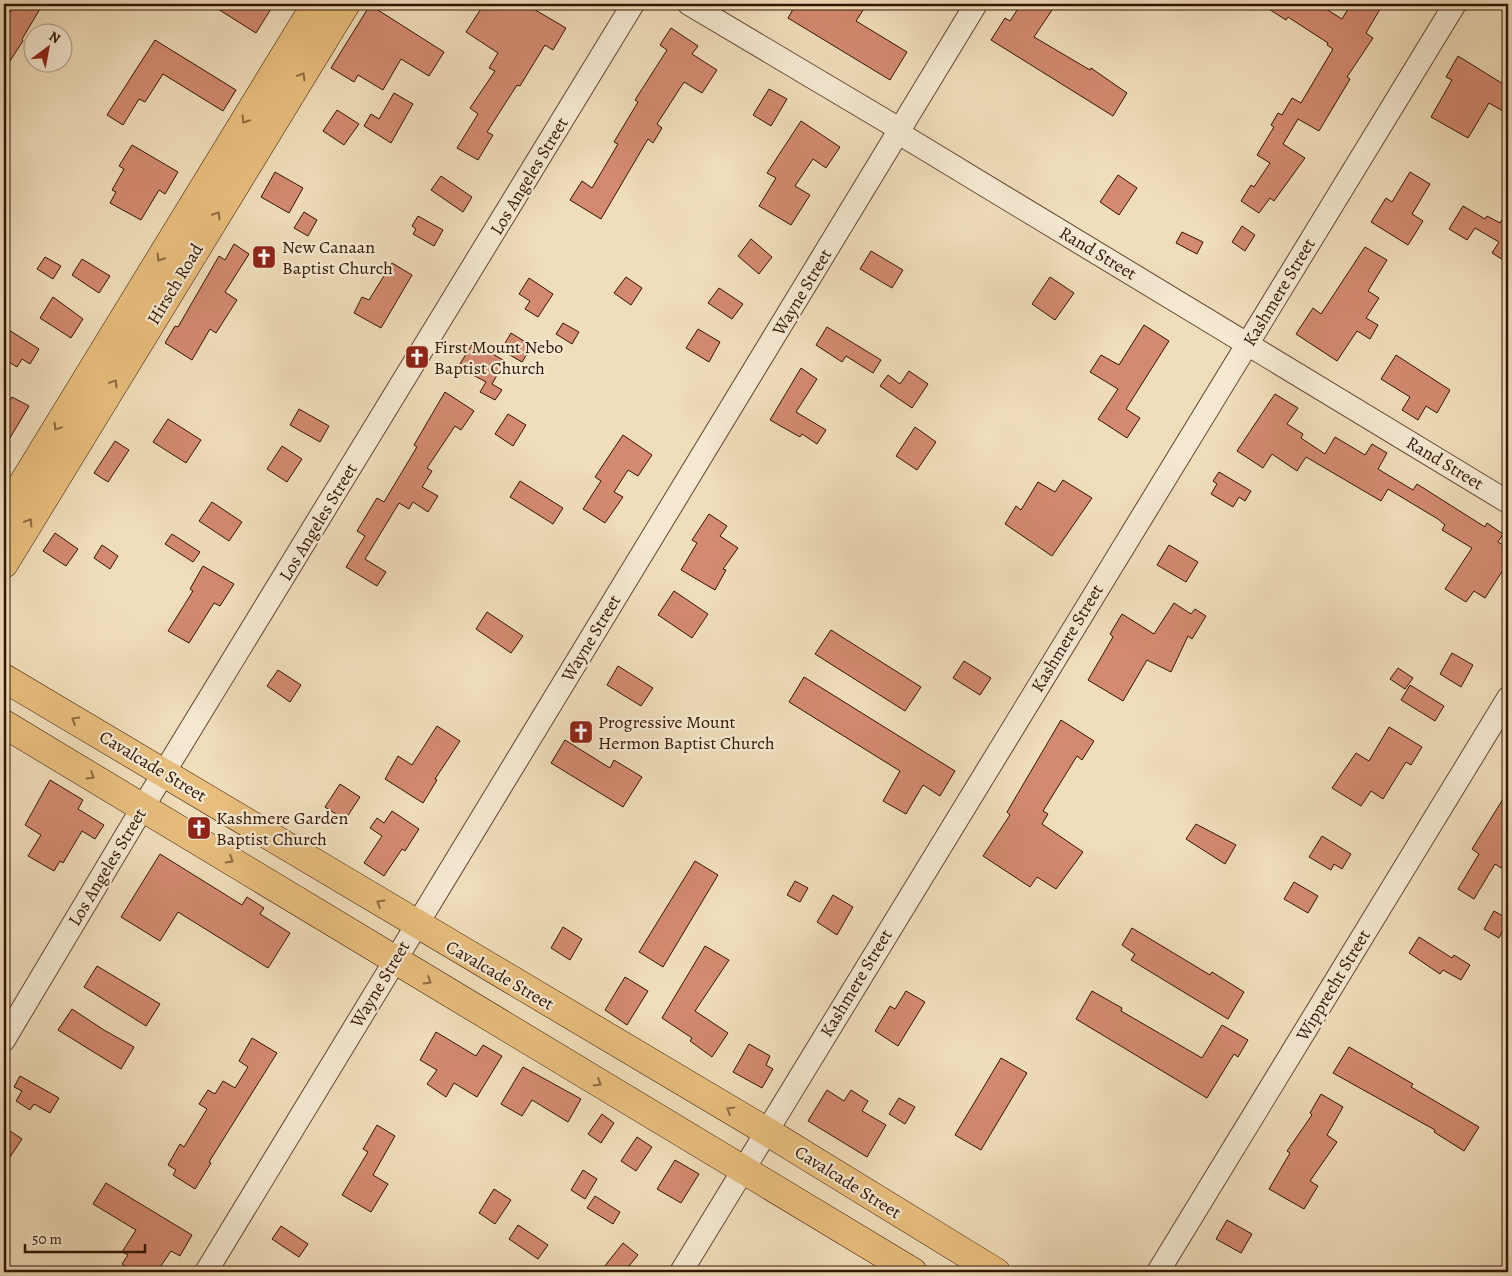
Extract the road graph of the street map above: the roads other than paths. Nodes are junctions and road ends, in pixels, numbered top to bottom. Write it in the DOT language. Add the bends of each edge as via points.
graph roads {
  1 [pos="316,4"];
  2 [pos="346,4"];
  3 [pos="633,4"];
  4 [pos="690,4"];
  5 [pos="976,4"];
  6 [pos="1455,4"];
  7 [pos="897,132"];
  8 [pos="185,242"];
  9 [pos="1247,344"];
  10 [pos="1508,502"];
  11 [pos="4,514"];
  12 [pos="4,564"];
  13 [pos="4,678"];
  14 [pos="1508,698"];
  15 [pos="4,724"];
  16 [pos="165,772"];
  17 [pos="143,807"];
  18 [pos="416,925"];
  19 [pos="394,960"];
  20 [pos="587,1025"];
  21 [pos="4,1040"];
  22 [pos="566,1063"];
  23 [pos="766,1131"];
  24 [pos="742,1170"];
  25 [pos="939,1237"];
  26 [pos="206,1272"];
  27 [pos="681,1272"];
  28 [pos="913,1272"];
  29 [pos="917,1272"];
  30 [pos="996,1272"];
  31 [pos="1158,1272"];
  1 -- 8 [label="main road, Hirsch Road, one-way"];
  8 -- 2 [label="main road, Hirsch Road, one-way"];
  3 -- 16 [label="street, Los Angeles Street"];
  4 -- 7 [label="street, Rand Street" via="891,124"];
  5 -- 7 [label="street, Wayne Street"];
  6 -- 9 [label="street, Kashmere Street"];
  7 -- 9 [label="street, Rand Street"];
  7 -- 18 [label="street, Wayne Street"];
  8 -- 11 [label="main road, Hirsch Road, one-way"];
  12 -- 8 [label="main road, Hirsch Road, one-way"];
  9 -- 10 [label="street, Rand Street"];
  9 -- 23 [label="street, Kashmere Street"];
  16 -- 13 [label="main road, Cavalcade Street, one-way"];
  14 -- 31 [label="street, Wipprecht Street"];
  15 -- 17 [label="main road, one-way"];
  16 -- 17 [label="street, Los Angeles Street"];
  18 -- 16 [label="main road, Cavalcade Street, one-way"];
  17 -- 19 [label="main road, one-way"];
  17 -- 21 [label="street, Los Angeles Street"];
  18 -- 19 [label="street, Wayne Street"];
  18 -- 20 [label="main road, Cavalcade Street"];
  19 -- 22 [label="main road, one-way"];
  19 -- 26 [label="street, Wayne Street"];
  20 -- 22 [label="main road"];
  23 -- 20 [label="main road, Cavalcade Street, one-way"];
  22 -- 24 [label="main road, one-way"];
  23 -- 24 [label="street, Kashmere Street"];
  23 -- 25 [label="main road, Cavalcade Street"];
  24 -- 27 [label="street, Kashmere Street"];
  24 -- 28 [label="main road"];
  25 -- 29 [label="main road"];
  25 -- 30 [label="main road, Cavalcade Street"];
}
